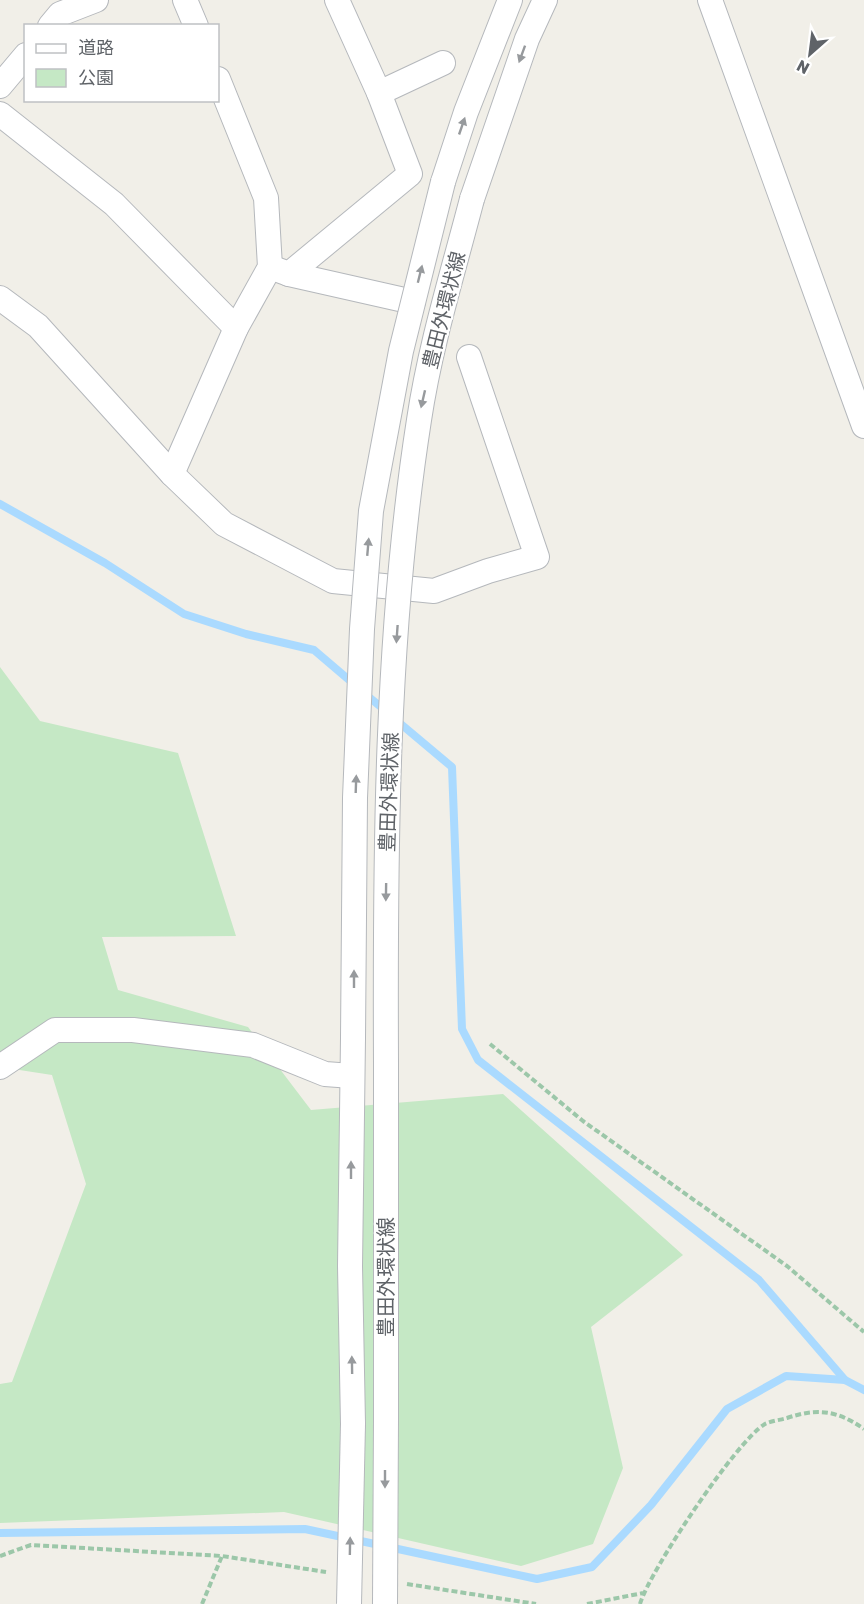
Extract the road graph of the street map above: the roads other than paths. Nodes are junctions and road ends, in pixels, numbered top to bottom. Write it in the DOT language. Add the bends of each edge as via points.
graph roads {
  1 [pos="96,0"];
  2 [pos="186,0"];
  3 [pos="337,0"];
  4 [pos="510,0"];
  5 [pos="545,0"];
  6 [pos="710,0"];
  7 [pos="53,13"];
  8 [pos="195,24"];
  9 [pos="24,58"];
  10 [pos="443,63"];
  11 [pos="219,81"];
  12 [pos="0,86"];
  13 [pos="379,93"];
  14 [pos="0,114"];
  15 [pos="279,270"];
  16 [pos="0,298"];
  17 [pos="413,302"];
  18 [pos="236,328"];
  19 [pos="469,357"];
  20 [pos="864,426"];
  21 [pos="172,474"];
  22 [pos="0,1067"];
  23 [pos="352,1076"];
  24 [pos="348,1604"];
  25 [pos="385,1604"];
  1 -- 7 [label="street"];
  2 -- 8 [label="street"];
  3 -- 13 [label="street"];
  17 -- 4 [label="street, 豊田外環状線, one-way, bridge" via="443,182"];
  5 -- 25 [label="street, 豊田外環状線, one-way, bridge" via="527,39 472,199 419,418 402,554 388,779"];
  6 -- 20 [label="street"];
  9 -- 12 [label="street"];
  10 -- 13 [label="street"];
  11 -- 15 [label="street" via="266,198"];
  13 -- 15 [label="street" via="410,174"];
  14 -- 18 [label="street" via="114,204"];
  15 -- 17 [label="street"];
  15 -- 18 [label="street"];
  16 -- 21 [label="street" via="38,326"];
  23 -- 17 [label="street, 豊田外環状線, one-way, bridge" via="356,787 370,522"];
  18 -- 21 [label="street"];
  19 -- 21 [label="street" via="537,557 434,591 333,580 224,524"];
  22 -- 23 [label="street" via="55,1030 133,1030 253,1045 325,1074"];
  24 -- 23 [label="street, 豊田外環状線, one-way, bridge" via="353,1424"];
}
